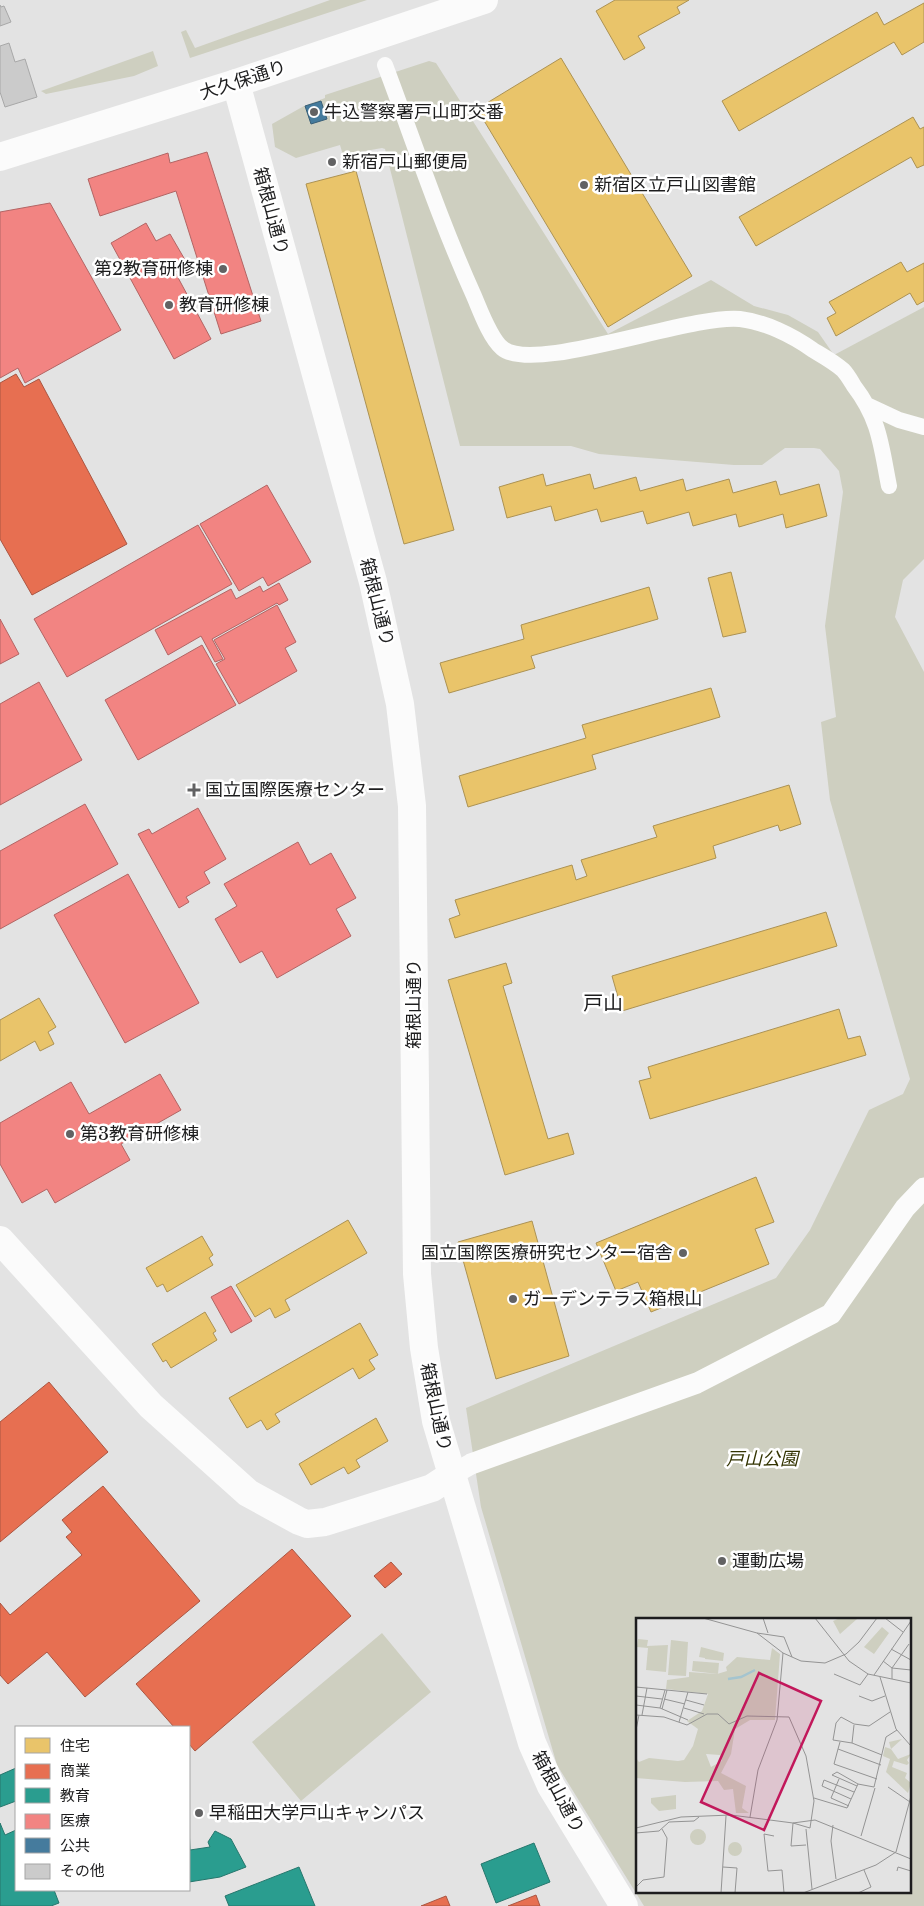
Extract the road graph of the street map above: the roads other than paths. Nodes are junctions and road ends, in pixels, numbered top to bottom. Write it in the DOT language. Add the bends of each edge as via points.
graph roads {
  1 [pos="484,0"];
  2 [pos="385,65"];
  3 [pos="236,83"];
  4 [pos="0,157"];
  5 [pos="869,406"];
  6 [pos="924,426"];
  7 [pos="888,486"];
  8 [pos="924,1188"];
  9 [pos="0,1240"];
  10 [pos="452,1476"];
  11 [pos="624,1906"];
  1 -- 3 [label="street, 大久保通り"];
  2 -- 5 [label="street" via="446,234 487,326 502,349 525,357 713,319 740,319 768,326 801,341 844,371"];
  3 -- 4 [label="street, 大久保通り"];
  3 -- 10 [label="street, 箱根山通り" via="373,582 400,704 412,806 417,1274 436,1421"];
  5 -- 6 [label="street" via="899,420"];
  5 -- 7 [label="street" via="880,437"];
  8 -- 10 [label="street" via="905,1208 831,1314 697,1383 471,1464"];
  9 -- 10 [label="street" via="151,1406 248,1493 289,1517 307,1524 325,1522 432,1488"];
  10 -- 11 [label="street, 箱根山通り" via="532,1743 551,1786"];
}
